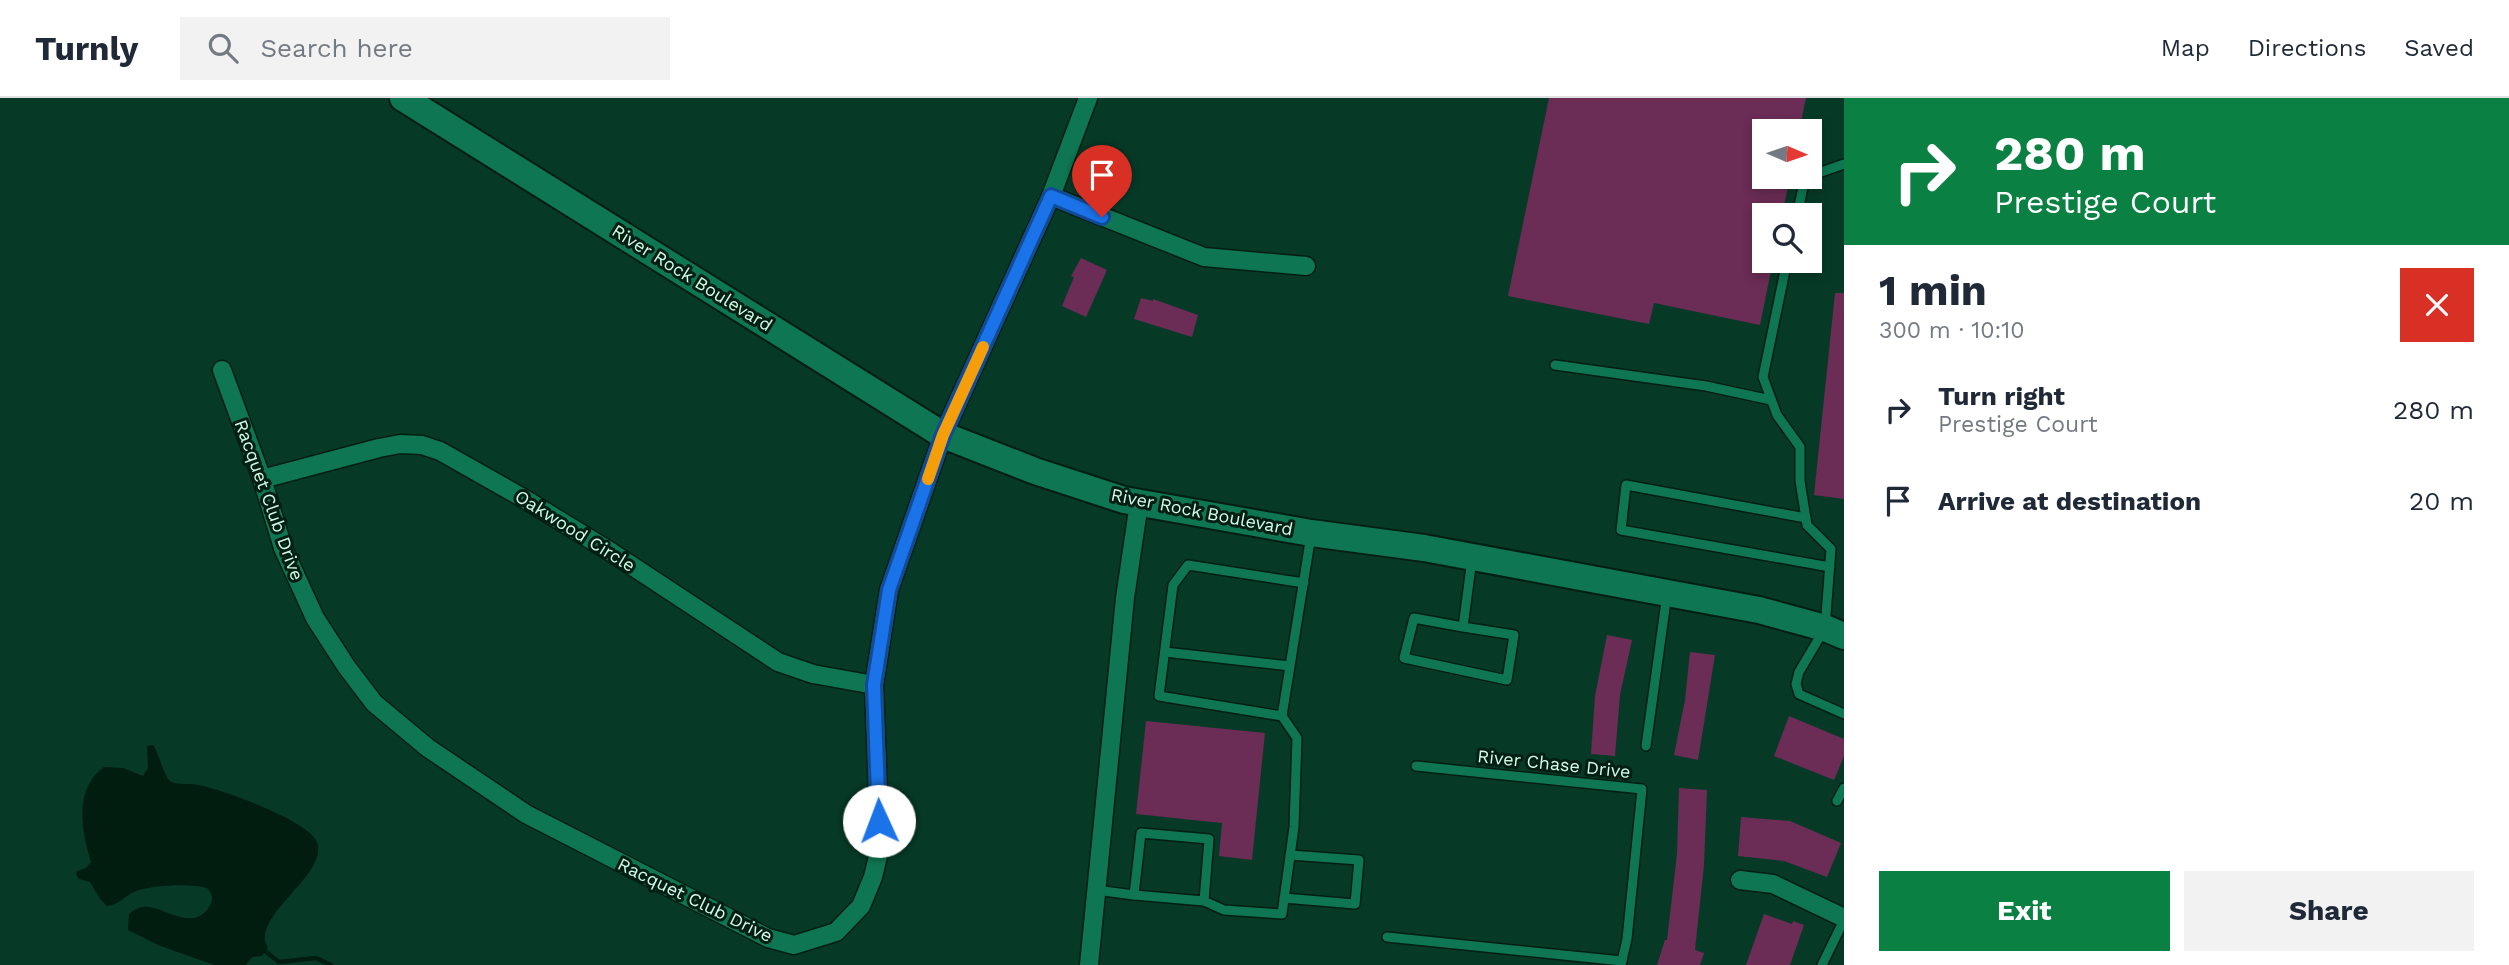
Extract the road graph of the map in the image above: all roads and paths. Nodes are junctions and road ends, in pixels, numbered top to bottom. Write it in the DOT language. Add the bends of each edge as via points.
graph roads {
  1 [pos="403,98"];
  2 [pos="1088,98"];
  3 [pos="1844,164"];
  4 [pos="1822,172"];
  5 [pos="1051,196"];
  6 [pos="1306,266"];
  7 [pos="1785,273"];
  8 [pos="1555,365"];
  9 [pos="222,370"];
  10 [pos="1771,400"];
  11 [pos="943,435"];
  12 [pos="262,479"];
  13 [pos="1139,503"];
  14 [pos="1806,518"];
  15 [pos="1311,533"];
  16 [pos="1473,557"];
  17 [pos="1830,566"];
  18 [pos="1304,583"];
  19 [pos="1667,593"];
  20 [pos="1464,627"];
  21 [pos="1834,632"];
  22 [pos="1165,652"];
  23 [pos="1290,666"];
  24 [pos="874,685"];
  25 [pos="1844,713"];
  26 [pos="1282,716"];
  27 [pos="1646,746"];
  28 [pos="1416,766"];
  29 [pos="1844,788"];
  30 [pos="1837,802"];
  31 [pos="1290,855"];
  32 [pos="1740,880"];
  33 [pos="1096,890"];
  34 [pos="1134,895"];
  35 [pos="1284,898"];
  36 [pos="1204,901"];
  37 [pos="1844,919"];
  38 [pos="1387,937"];
  39 [pos="1622,963"];
  40 [pos="1089,965"];
  41 [pos="1822,965"];
  1 -- 11 [label="street, River Rock Boulevard"];
  2 -- 5 [label="street, Racquet Club Drive"];
  3 -- 4 [label="lane"];
  5 -- 6 [label="street" via="1204,257"];
  5 -- 11 [label="street, Racquet Club Drive"];
  7 -- 10 [label="lane" via="1763,377"];
  8 -- 10 [label="lane"];
  9 -- 12 [label="street, Racquet Club Drive"];
  10 -- 14 [label="lane" via="1800,447"];
  11 -- 13 [label="street, River Rock Boulevard" via="1035,471"];
  11 -- 24 [label="street, Racquet Club Drive" via="889,590"];
  12 -- 24 [label="street, Oakwood Circle" via="379,448 422,444 567,525 778,662 813,674"];
  12 -- 24 [label="street, Racquet Club Drive" via="284,548 315,618 374,703 428,748 526,814 768,938 794,945 836,932 861,906 880,848"];
  13 -- 15 [label="street, River Rock Boulevard"];
  13 -- 33 [label="street"];
  14 -- 17 [label="lane" via="1807,525 1831,549"];
  14 -- 17 [label="lane" via="1626,485 1621,530"];
  15 -- 16 [label="street, River Rock Boulevard"];
  15 -- 18 [label="lane"];
  16 -- 19 [label="street, River Rock Boulevard"];
  16 -- 20 [label="lane"];
  17 -- 21 [label="lane"];
  18 -- 22 [label="lane" via="1188,565 1173,585"];
  18 -- 23 [label="lane"];
  19 -- 21 [label="street, River Rock Boulevard" via="1759,610"];
  19 -- 27 [label="lane"];
  20 -- 20 [label="lane" via="1514,635 1507,680 1404,659 1414,618"];
  21 -- 25 [label="lane" via="1799,672 1796,684 1799,694"];
  22 -- 23 [label="lane"];
  22 -- 26 [label="lane" via="1159,696"];
  23 -- 26 [label="lane"];
  26 -- 31 [label="lane" via="1297,738"];
  28 -- 39 [label="lane, River Chase Drive" via="1642,789"];
  29 -- 30 [label="lane"];
  31 -- 35 [label="lane"];
  31 -- 35 [label="lane" via="1359,860 1356,904"];
  32 -- 37 [label="street" via="1773,884"];
  33 -- 34 [label="lane"];
  33 -- 40 [label="street"];
  34 -- 36 [label="lane"];
  34 -- 36 [label="lane" via="1141,833 1154,834 1209,839"];
  35 -- 36 [label="lane" via="1282,914 1224,910"];
  37 -- 41 [label="lane"];
  38 -- 39 [label="lane, River Chase Drive"];
}
